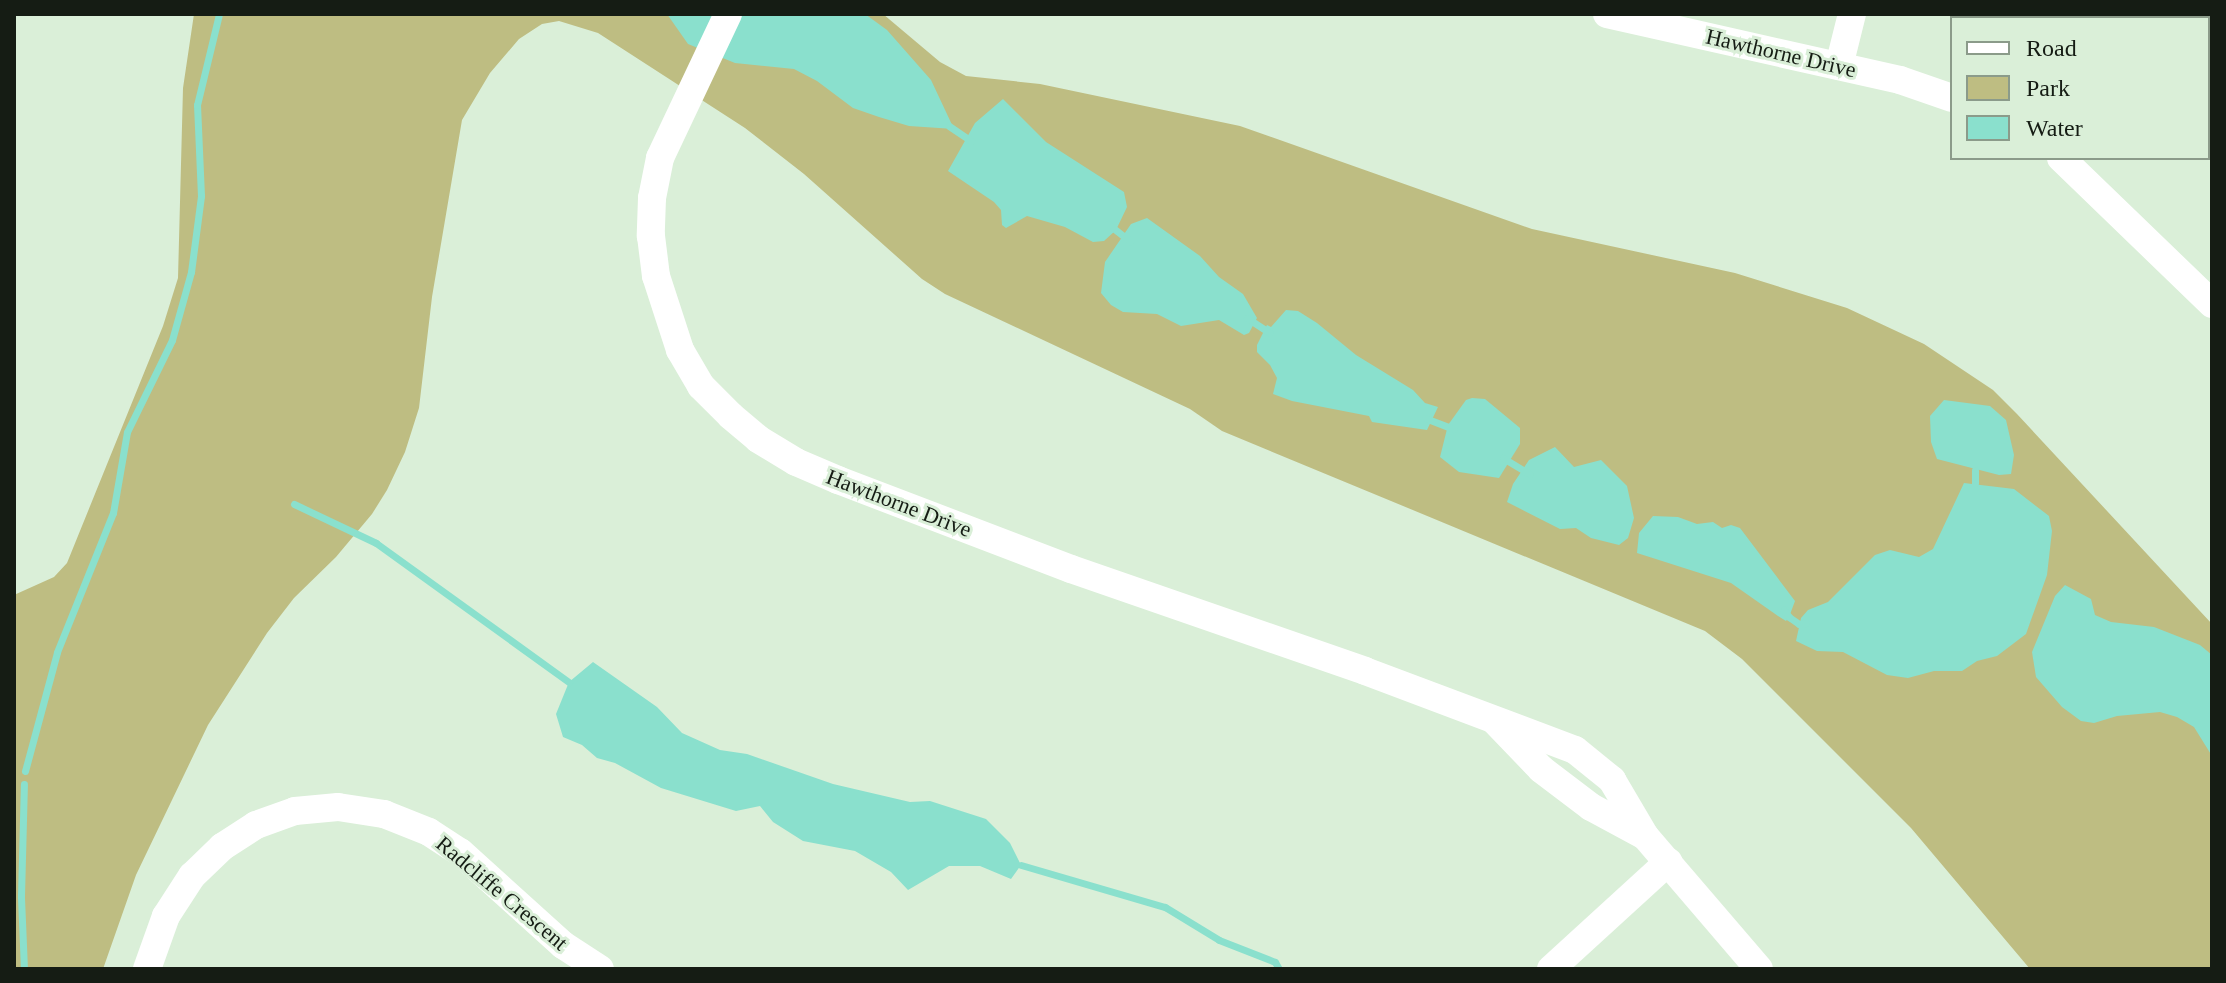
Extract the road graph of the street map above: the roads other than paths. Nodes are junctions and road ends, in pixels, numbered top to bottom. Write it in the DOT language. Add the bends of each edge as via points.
graph roads {
  1 [pos="728,14"];
  2 [pos="1607,14"];
  3 [pos="1852,14"];
  4 [pos="1839,66"];
  5 [pos="1950,97"];
  6 [pos="2063,160"];
  7 [pos="2212,304"];
  8 [pos="1493,719"];
  9 [pos="1558,742"];
  10 [pos="1541,769"];
  11 [pos="1612,780"];
  12 [pos="1591,807"];
  13 [pos="1645,836"];
  14 [pos="1668,862"];
  15 [pos="147,969"];
  16 [pos="600,969"];
  17 [pos="1551,969"];
  18 [pos="1759,969"];
  1 -- 8 [label="street, Hawthorne Drive" via="660,158 652,198 656,276 680,350 701,386 758,439 796,462 1071,569"];
  2 -- 4 [label="street, Hawthorne Drive"];
  3 -- 4 [label="street"];
  4 -- 5 [label="street, Hawthorne Drive"];
  6 -- 7 [label="street"];
  8 -- 9 [label="street, Hawthorne Drive"];
  8 -- 10 [label="street, Hawthorne Drive"];
  9 -- 10 [label="street"];
  9 -- 11 [label="street, Hawthorne Drive"];
  10 -- 12 [label="street, Hawthorne Drive"];
  11 -- 12 [label="street"];
  11 -- 13 [label="street, Hawthorne Drive"];
  12 -- 13 [label="street, Hawthorne Drive"];
  13 -- 14 [label="street, Hawthorne Drive"];
  14 -- 17 [label="street"];
  14 -- 18 [label="street, Hawthorne Drive"];
  15 -- 16 [label="street, Radcliffe Crescent" via="166,916 192,876 222,847 256,825 295,811 338,807 384,814 429,832 460,852 563,945"];
}
